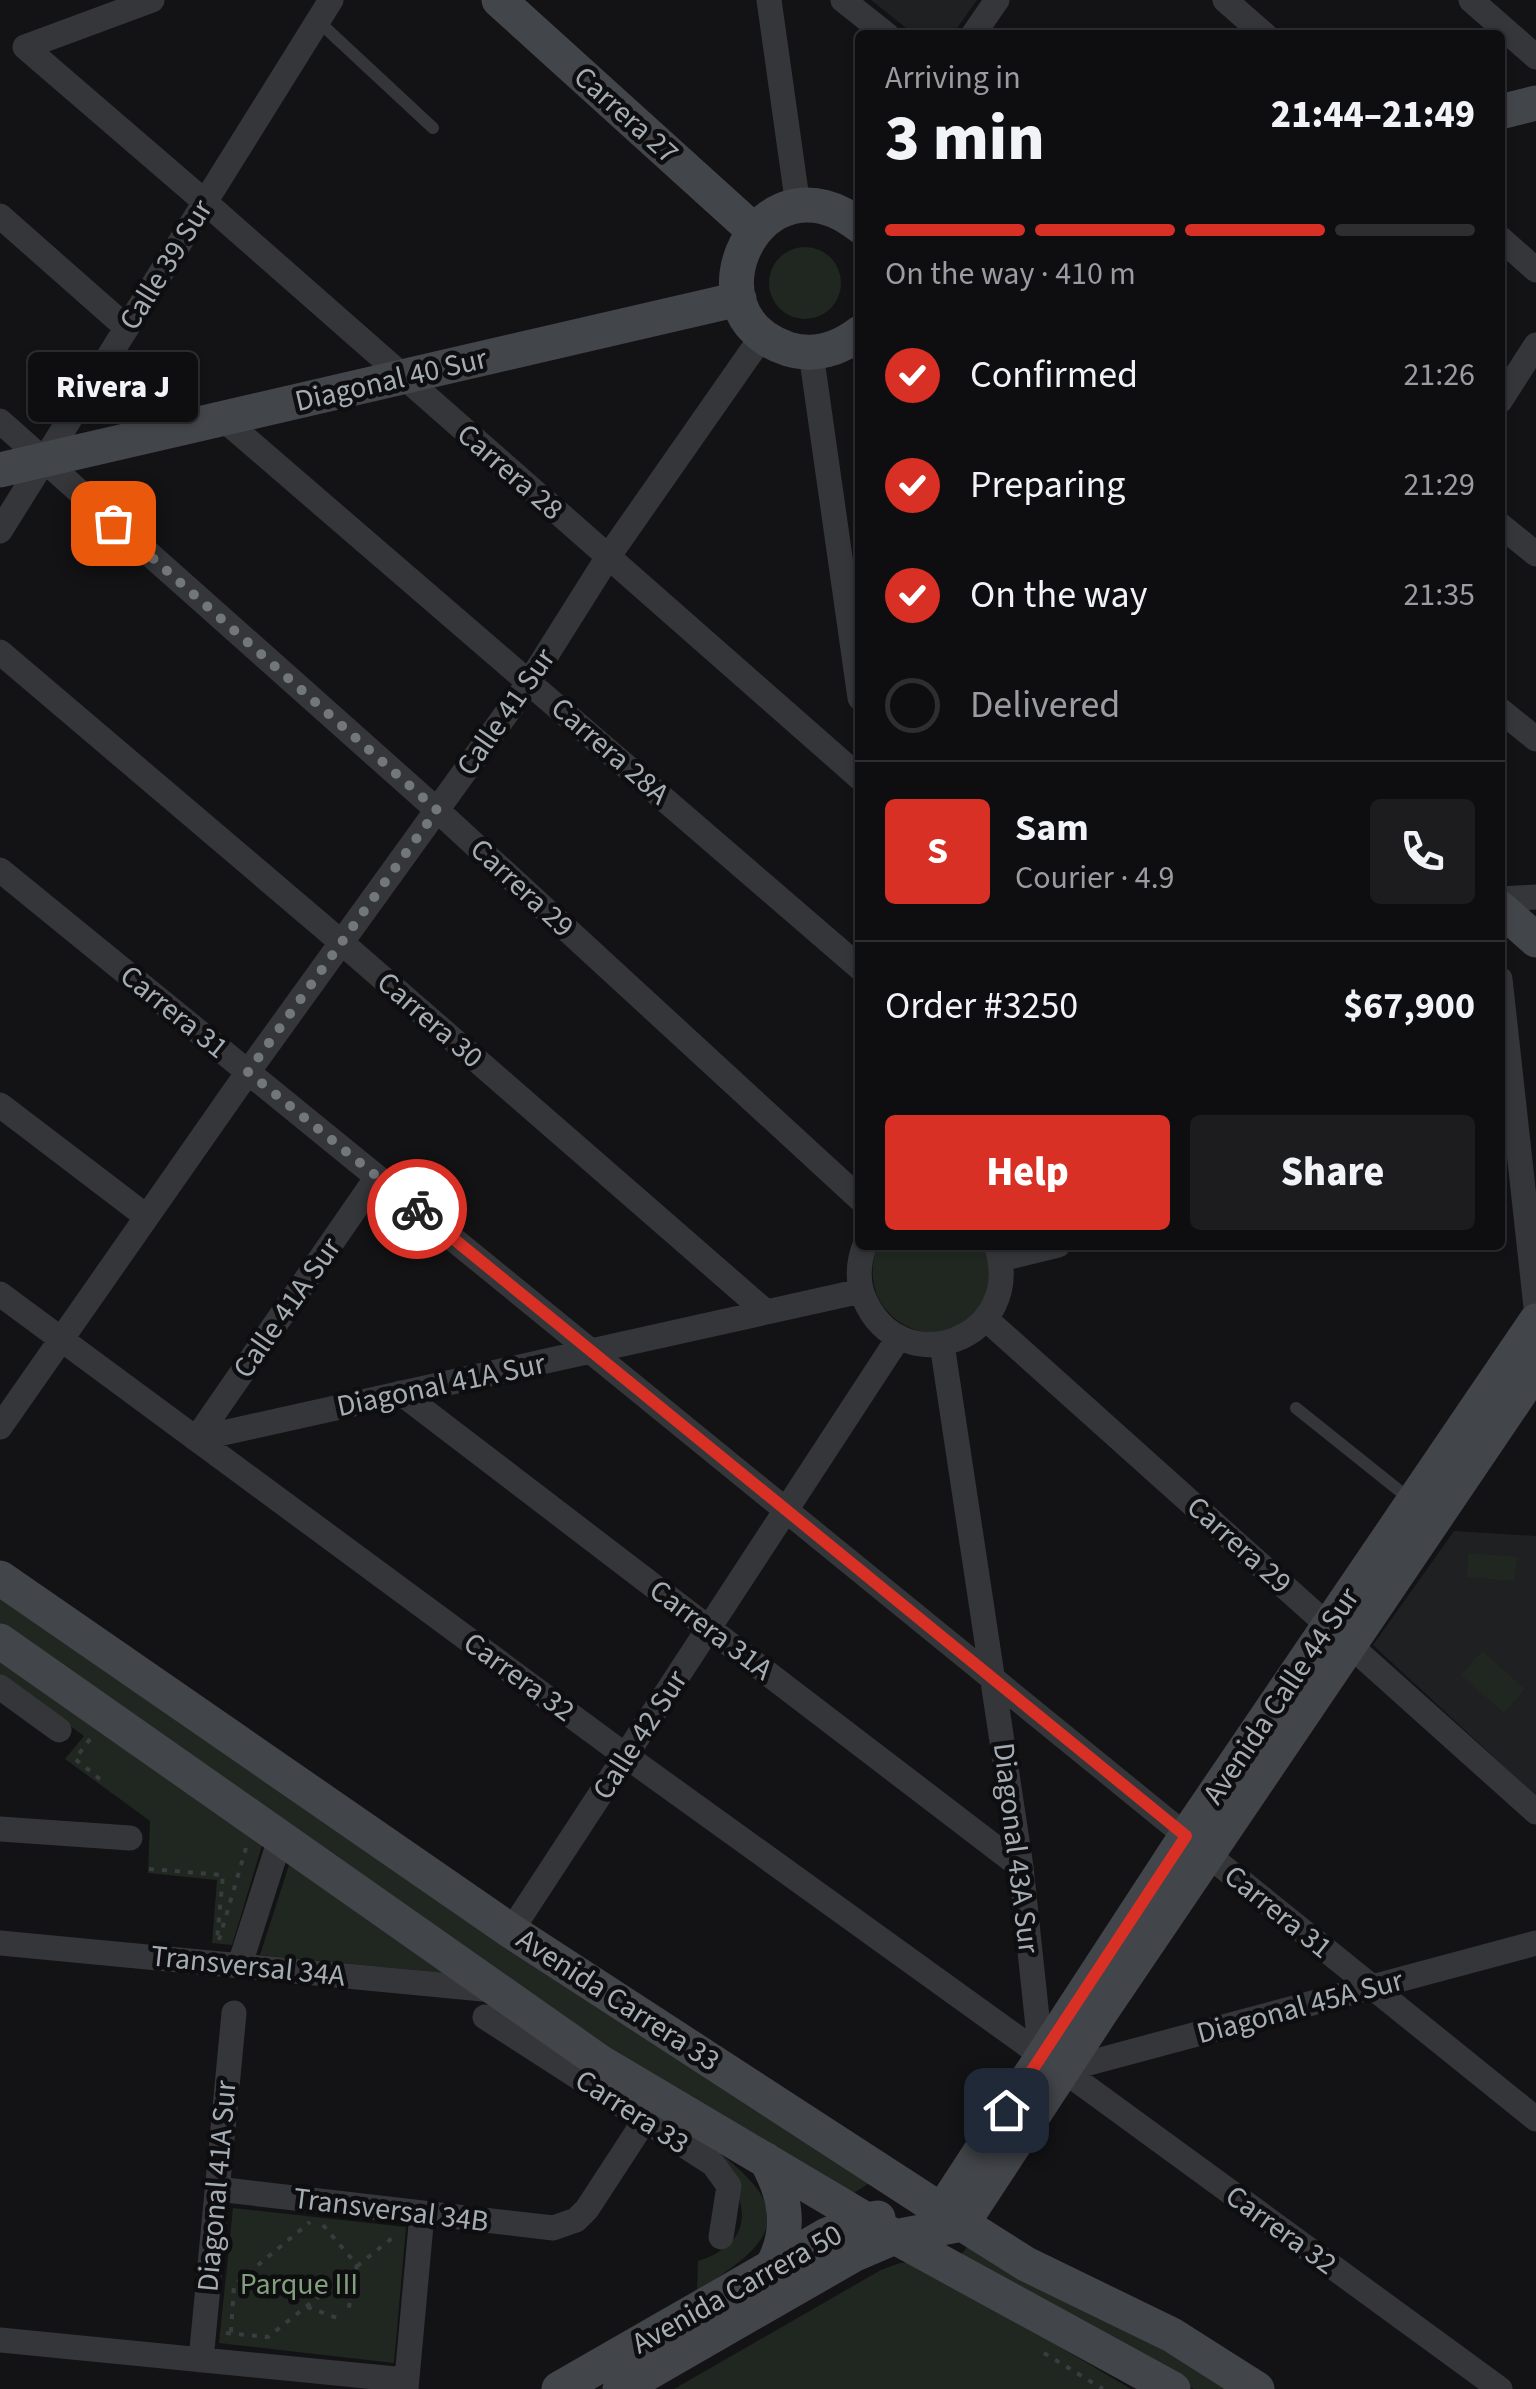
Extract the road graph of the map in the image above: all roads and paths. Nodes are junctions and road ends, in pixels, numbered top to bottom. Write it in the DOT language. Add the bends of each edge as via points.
graph roads {
  1 [pos="152,0"];
  2 [pos="499,0"];
  3 [pos="769,0"];
  4 [pos="844,0"];
  5 [pos="997,0"];
  6 [pos="1225,0"];
  7 [pos="1470,0"];
  8 [pos="324,11"];
  9 [pos="881,30"];
  10 [pos="976,30"];
  11 [pos="1259,30"];
  12 [pos="1505,30"];
  13 [pos="1505,30"];
  14 [pos="1536,57"];
  15 [pos="1536,103"];
  16 [pos="1505,111"];
  17 [pos="433,128"];
  18 [pos="205,202"];
  19 [pos="798,206"];
  20 [pos="855,213"];
  21 [pos="0,216"];
  22 [pos="753,230"];
  23 [pos="1505,242"];
  24 [pos="1536,270"];
  25 [pos="739,300"];
  26 [pos="127,328"];
  27 [pos="762,335"];
  28 [pos="855,335"];
  29 [pos="1536,346"];
  30 [pos="811,352"];
  31 [pos="403,378"];
  32 [pos="1505,393"];
  33 [pos="222,418"];
  34 [pos="0,421"];
  35 [pos="44,460"];
  36 [pos="0,470"];
  37 [pos="1505,529"];
  38 [pos="0,531"];
  39 [pos="838,537"];
  40 [pos="855,552"];
  41 [pos="1536,554"];
  42 [pos="608,557"];
  43 [pos="0,652"];
  44 [pos="855,661"];
  45 [pos="530,681"];
  46 [pos="1505,714"];
  47 [pos="1536,739"];
  48 [pos="855,774"];
  49 [pos="437,810"];
  50 [pos="0,870"];
  51 [pos="1536,897"];
  52 [pos="1505,899"];
  53 [pos="1505,912"];
  54 [pos="1536,940"];
  55 [pos="341,942"];
  56 [pos="855,964"];
  57 [pos="1505,1067"];
  58 [pos="248,1072"];
  59 [pos="0,1105"];
  60 [pos="1509,1136"];
  61 [pos="378,1177"];
  62 [pos="855,1194"];
  63 [pos="147,1217"];
  64 [pos="864,1250"];
  65 [pos="998,1252"];
  66 [pos="861,1291"];
  67 [pos="0,1294"];
  68 [pos="1536,1307"];
  69 [pos="766,1312"];
  70 [pos="986,1319"];
  71 [pos="1536,1321"];
  72 [pos="899,1338"];
  73 [pos="61,1339"];
  74 [pos="942,1344"];
  75 [pos="589,1352"];
  76 [pos="1536,1369"];
  77 [pos="401,1394"];
  78 [pos="1296,1408"];
  79 [pos="0,1427"];
  80 [pos="196,1439"];
  81 [pos="1413,1501"];
  82 [pos="786,1510"];
  83 [pos="0,1578"];
  84 [pos="710,1628"];
  85 [pos="1339,1635"];
  86 [pos="0,1641"];
  87 [pos="992,1678"];
  88 [pos="0,1687"];
  89 [pos="59,1730"];
  90 [pos="96,1731"];
  91 [pos="626,1756"];
  92 [pos="106,1784"];
  93 [pos="1536,1812"];
  94 [pos="0,1828"];
  95 [pos="130,1838"];
  96 [pos="265,1839"];
  97 [pos="1196,1845"];
  98 [pos="1021,1866"];
  99 [pos="149,1869"];
  100 [pos="511,1931"];
  101 [pos="1536,1942"];
  102 [pos="0,1943"];
  103 [pos="240,1964"];
  104 [pos="1372,1988"];
  105 [pos="490,2004"];
  106 [pos="234,2013"];
  107 [pos="1052,2062"];
  108 [pos="1536,2119"];
  109 [pos="646,2120"];
  110 [pos="766,2160"];
  111 [pos="217,2189"];
  112 [pos="952,2217"];
  113 [pos="414,2220"];
  114 [pos="880,2228"];
  115 [pos="721,2237"];
  116 [pos="773,2265"];
  117 [pos="357,2266"];
  118 [pos="306,2307"];
  119 [pos="348,2312"];
  120 [pos="340,2319"];
  121 [pos="217,2332"];
  122 [pos="231,2334"];
  123 [pos="0,2340"];
  124 [pos="201,2360"];
  125 [pos="406,2384"];
  126 [pos="558,2389"];
  127 [pos="620,2389"];
  128 [pos="1173,2389"];
  129 [pos="1257,2389"];
  130 [pos="1500,2389"];
  1 -- 18 [label="street, Carrera 28" via="25,47"];
  2 -- 22 [label="main road, Carrera 27"];
  3 -- 19 [label="street"];
  4 -- 9 [label="street"];
  5 -- 10 [label="street"];
  6 -- 11 [label="street"];
  7 -- 12 [label="street"];
  8 -- 17 [label="lane"];
  8 -- 18 [label="street, Calle 39 Sur"];
  13 -- 14 [label="street"];
  15 -- 16 [label="main road"];
  18 -- 26 [label="street, Calle 39 Sur"];
  18 -- 31 [label="street, Carrera 28"];
  19 -- 20 [label="main road"];
  19 -- 22 [label="main road"];
  21 -- 26 [label="street"];
  22 -- 25 [label="main road" via="738,263"];
  23 -- 24 [label="street"];
  25 -- 27 [label="main road"];
  25 -- 31 [label="main road, Diagonal 40 Sur"];
  26 -- 35 [label="street, Calle 39 Sur"];
  27 -- 30 [label="main road"];
  27 -- 42 [label="street, Calle 41 Sur"];
  28 -- 30 [label="main road"];
  29 -- 32 [label="street"];
  30 -- 39 [label="street"];
  31 -- 33 [label="main road, Diagonal 40 Sur"];
  31 -- 42 [label="street, Carrera 28"];
  33 -- 35 [label="main road, Diagonal 40 Sur"];
  33 -- 45 [label="street, Carrera 28A"];
  34 -- 35 [label="street, Carrera 29"];
  35 -- 36 [label="main road, Diagonal 40 Sur"];
  35 -- 38 [label="street, Calle 39 Sur"];
  35 -- 49 [label="street, Carrera 29"];
  37 -- 41 [label="street"];
  39 -- 40 [label="street"];
  39 -- 44 [label="street"];
  42 -- 45 [label="street, Calle 41 Sur"];
  42 -- 48 [label="street, Carrera 28"];
  43 -- 55 [label="street, Carrera 30"];
  45 -- 49 [label="street, Calle 41 Sur"];
  45 -- 56 [label="street, Carrera 28A"];
  46 -- 47 [label="street"];
  49 -- 55 [label="street, Calle 41 Sur"];
  49 -- 62 [label="street, Carrera 29"];
  50 -- 58 [label="street, Carrera 31"];
  51 -- 52 [label="street"];
  53 -- 54 [label="main road"];
  55 -- 58 [label="street, Calle 41 Sur"];
  55 -- 69 [label="street, Carrera 30"];
  57 -- 60 [label="street"];
  58 -- 61 [label="street, Carrera 31"];
  58 -- 63 [label="street, Calle 41 Sur"];
  59 -- 63 [label="street"];
  60 -- 68 [label="street"];
  61 -- 75 [label="street, Carrera 31"];
  61 -- 80 [label="street, Calle 41A Sur"];
  63 -- 73 [label="street, Calle 41 Sur"];
  64 -- 66 [label="street"];
  65 -- 70 [label="street" via="1002,1280"];
  66 -- 69 [label="street, Diagonal 41A Sur"];
  66 -- 72 [label="street" via="869,1310"];
  67 -- 73 [label="street, Carrera 32"];
  69 -- 75 [label="street, Diagonal 41A Sur"];
  70 -- 74 [label="street"];
  70 -- 85 [label="street, Carrera 29"];
  71 -- 81 [label="main road, Avenida Calle 44 Sur"];
  72 -- 74 [label="street"];
  72 -- 82 [label="street, Calle 42 Sur"];
  73 -- 79 [label="street, Calle 41 Sur"];
  73 -- 80 [label="street, Carrera 32"];
  74 -- 87 [label="street, Diagonal 43A Sur"];
  75 -- 77 [label="street, Diagonal 41A Sur"];
  75 -- 82 [label="street, Carrera 31"];
  76 -- 85 [label="main road, Avenida Calle 44 Sur"];
  77 -- 80 [label="street, Diagonal 41A Sur"];
  77 -- 84 [label="street, Carrera 31A"];
  78 -- 81 [label="lane"];
  80 -- 91 [label="street, Carrera 32"];
  81 -- 85 [label="main road, Avenida Calle 44 Sur"];
  82 -- 84 [label="street, Calle 42 Sur"];
  82 -- 87 [label="street, Carrera 31"];
  83 -- 100 [label="main road, Avenida Carrera 33"];
  84 -- 91 [label="street, Calle 42 Sur"];
  84 -- 98 [label="street, Carrera 31A"];
  85 -- 93 [label="street, Carrera 29"];
  85 -- 97 [label="main road, Avenida Calle 44 Sur"];
  86 -- 96 [label="main road, Avenida Carrera 33"];
  87 -- 97 [label="street, Carrera 31"];
  87 -- 98 [label="street, Diagonal 43A Sur"];
  88 -- 89 [label="street"];
  90 -- 92 [label="path" via="75,1759"];
  91 -- 100 [label="street, Calle 42 Sur"];
  91 -- 107 [label="street, Carrera 32"];
  94 -- 95 [label="street"];
  96 -- 99 [label="path" via="217,1950 222,1875"];
  96 -- 103 [label="street"];
  96 -- 105 [label="main road, Avenida Carrera 33"];
  97 -- 104 [label="street, Carrera 31"];
  97 -- 107 [label="main road, Avenida Calle 44 Sur"];
  98 -- 107 [label="street, Diagonal 43A Sur"];
  100 -- 112 [label="main road, Avenida Carrera 33"];
  101 -- 104 [label="street, Diagonal 45A Sur"];
  102 -- 103 [label="street, Transversal 34A"];
  103 -- 105 [label="street, Transversal 34A"];
  104 -- 107 [label="street, Diagonal 45A Sur"];
  104 -- 108 [label="street, Carrera 31"];
  105 -- 109 [label="street, Carrera 33"];
  105 -- 110 [label="main road, Avenida Carrera 33"];
  106 -- 111 [label="street, Diagonal 41A Sur"];
  107 -- 112 [label="main road, Avenida Calle 44 Sur"];
  107 -- 130 [label="street, Carrera 32"];
  109 -- 113 [label="street, Transversal 34B" via="587,2208 566,2226"];
  109 -- 115 [label="street, Carrera 33" via="722,2174 728,2186"];
  110 -- 114 [label="main road, Avenida Carrera 33"];
  110 -- 116 [label="main road" via="784,2200 787,2229"];
  111 -- 113 [label="street, Transversal 34B"];
  111 -- 124 [label="street, Diagonal 41A Sur"];
  112 -- 114 [label="main road"];
  112 -- 129 [label="main road, Avenida Carrera 33" via="1026,2264 1172,2335"];
  113 -- 117 [label="path"];
  113 -- 125 [label="street"];
  114 -- 116 [label="main road, Avenida Carrera 50" via="828,2235"];
  114 -- 127 [label="main road, Avenida Carrera 50" via="853,2255"];
  114 -- 128 [label="main road, Avenida Carrera 33"];
  116 -- 126 [label="main road, Avenida Carrera 50"];
  117 -- 118 [label="path"];
  117 -- 119 [label="path"];
  117 -- 122 [label="path" via="316,2217 234,2285"];
  118 -- 120 [label="path"];
  118 -- 122 [label="path" via="268,2337"];
  121 -- 122 [label="path"];
  123 -- 124 [label="street"];
  124 -- 125 [label="street"];
}
